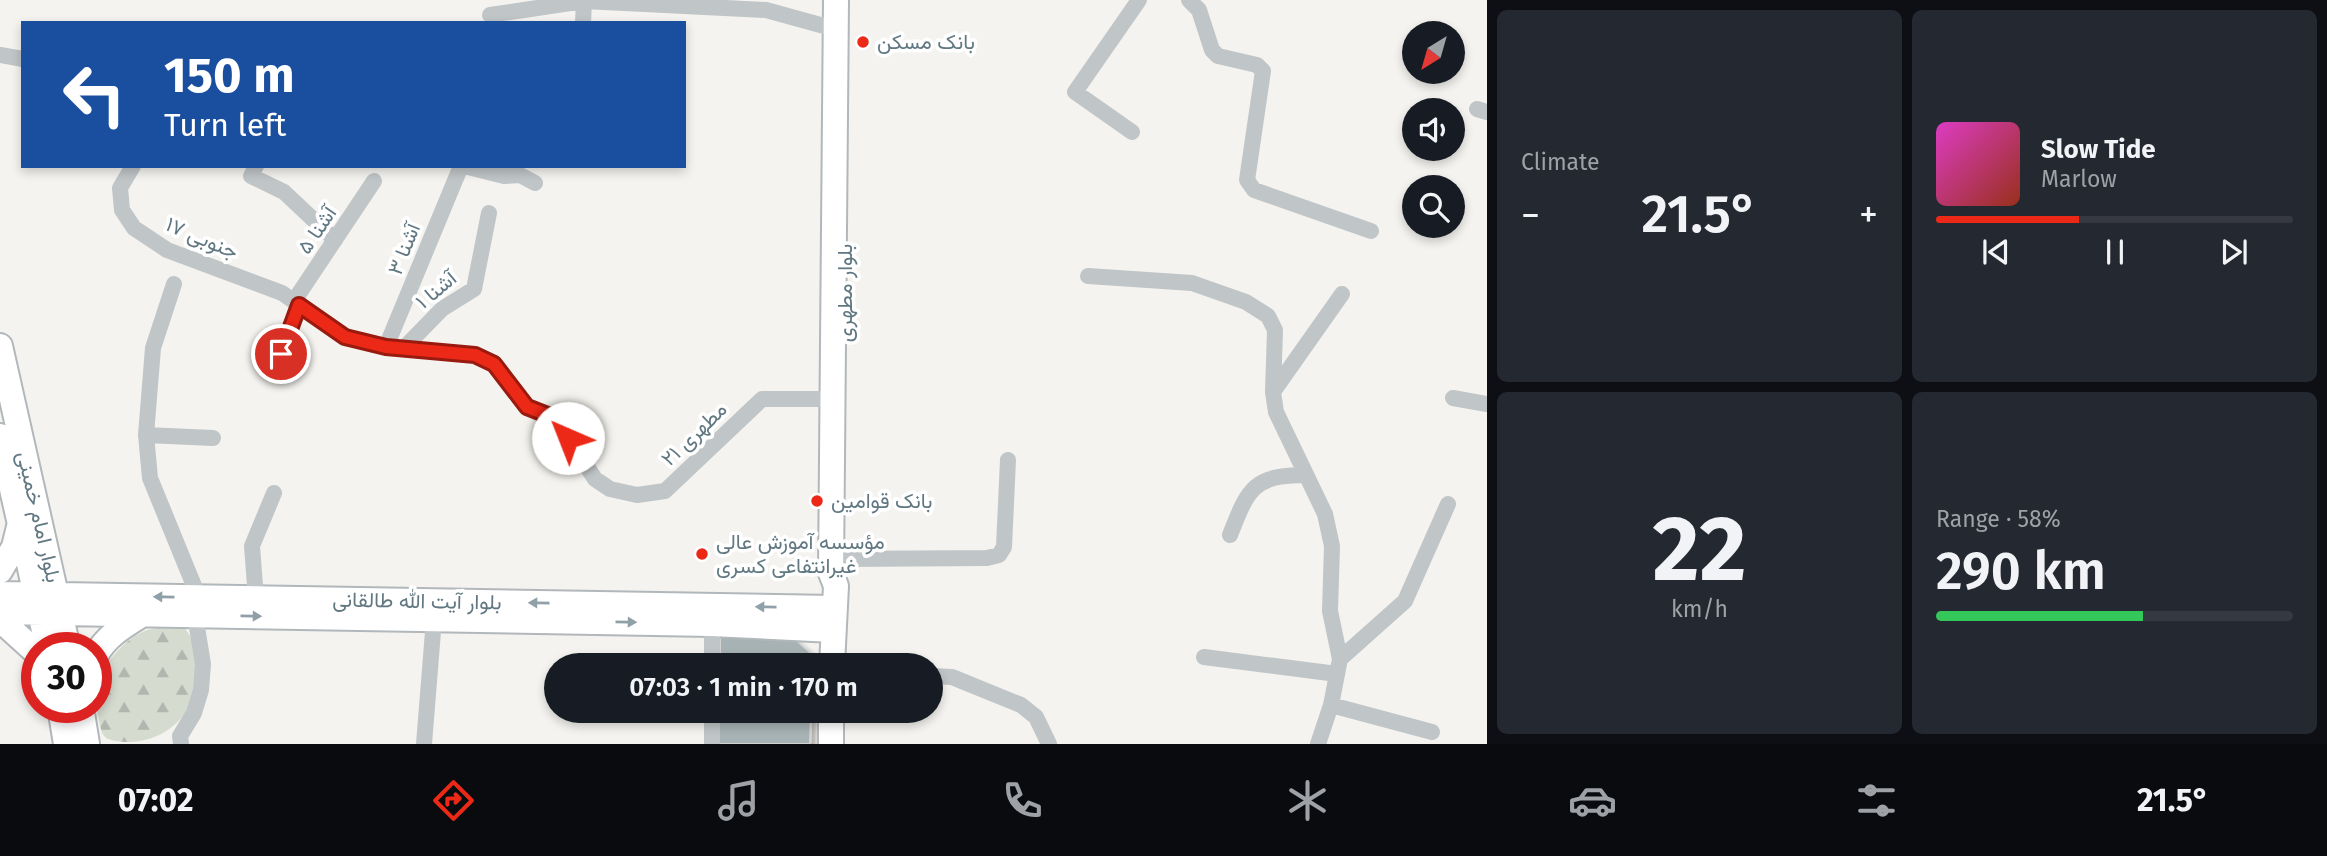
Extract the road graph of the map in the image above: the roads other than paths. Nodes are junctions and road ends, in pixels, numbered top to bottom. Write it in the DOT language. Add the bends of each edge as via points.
graph roads {
  1 [pos="584,0"];
  2 [pos="836,0"];
  3 [pos="847,0"];
  4 [pos="1139,0"];
  5 [pos="1189,0"];
  6 [pos="489,15"];
  7 [pos="583,21"];
  8 [pos="835,29"];
  9 [pos="0,55"];
  10 [pos="21,59"];
  11 [pos="1132,132"];
  12 [pos="132,168"];
  13 [pos="255,168"];
  14 [pos="461,168"];
  15 [pos="470,168"];
  16 [pos="374,181"];
  17 [pos="535,183"];
  18 [pos="489,214"];
  19 [pos="1371,231"];
  20 [pos="335,240"];
  21 [pos="1088,276"];
  22 [pos="174,284"];
  23 [pos="1342,294"];
  24 [pos="292,299"];
  25 [pos="386,347"];
  26 [pos="404,348"];
  27 [pos="281,354"];
  28 [pos="1,357"];
  29 [pos="1273,392"];
  30 [pos="1453,398"];
  31 [pos="831,399"];
  32 [pos="1487,404"];
  33 [pos="146,435"];
  34 [pos="0,436"];
  35 [pos="213,438"];
  36 [pos="1008,460"];
  37 [pos="1306,475"];
  38 [pos="274,493"];
  39 [pos="1448,504"];
  40 [pos="838,507"];
  41 [pos="20,519"];
  42 [pos="1230,535"];
  43 [pos="843,559"];
  44 [pos="0,571"];
  45 [pos="0,594"];
  46 [pos="256,598"];
  47 [pos="49,604"];
  48 [pos="197,606"];
  49 [pos="316,608"];
  50 [pos="834,608"];
  51 [pos="0,612"];
  52 [pos="143,614"];
  53 [pos="434,619"];
  54 [pos="0,622"];
  55 [pos="712,624"];
  56 [pos="48,632"];
  57 [pos="61,632"];
  58 [pos="112,636"];
  59 [pos="21,640"];
  60 [pos="712,653"];
  61 [pos="832,653"];
  62 [pos="1204,657"];
  63 [pos="1338,666"];
  64 [pos="943,677"];
  65 [pos="1331,705"];
  66 [pos="63,723"];
  67 [pos="83,723"];
  68 [pos="712,723"];
  69 [pos="831,723"];
  70 [pos="1432,732"];
  71 [pos="66,744"];
  72 [pos="87,744"];
  73 [pos="181,744"];
  74 [pos="424,744"];
  75 [pos="712,744"];
  76 [pos="831,744"];
  77 [pos="1049,744"];
  78 [pos="1318,744"];
  1 -- 6 [label="street"];
  1 -- 7 [label="street"];
  1 -- 8 [label="street" via="766,10"];
  2 -- 8 [label="main road, بلوار مطهری"];
  3 -- 40 [label="main road, بلوار مطهری"];
  4 -- 11 [label="street" via="1074,92"];
  5 -- 19 [label="street" via="1199,10 1218,56 1257,65 1263,71 1247,180 1254,190"];
  8 -- 31 [label="main road, بلوار مطهری"];
  9 -- 10 [label="street"];
  12 -- 24 [label="street, جنوبی ۱۷" via="120,188 122,210 134,228 167,250"];
  13 -- 20 [label="street" via="251,176 285,192"];
  14 -- 25 [label="street, آشنا ۳"];
  15 -- 17 [label="street, آشنا ۳" via="520,175"];
  16 -- 20 [label="street, آشنا ۵"];
  18 -- 26 [label="street, آشنا ۱" via="474,289 442,309"];
  20 -- 24 [label="street, آشنا ۵"];
  21 -- 29 [label="street" via="1192,283 1246,302 1268,316 1275,330"];
  22 -- 33 [label="street" via="153,348"];
  23 -- 29 [label="street"];
  24 -- 25 [label="street, مطهری ۲۱" via="345,337"];
  24 -- 27 [label="street, آشنا ۵"];
  25 -- 26 [label="street, مطهری ۲۱"];
  26 -- 31 [label="street, مطهری ۲۱" via="475,355 494,364 527,407 555,418 595,479 610,489 636,495 665,491 761,399"];
  28 -- 47 [label="main road, بلوار امام خمینی"];
  29 -- 37 [label="street" via="1276,412"];
  30 -- 32 [label="street"];
  31 -- 40 [label="main road, بلوار مطهری"];
  33 -- 35 [label="street"];
  33 -- 48 [label="street" via="150,478"];
  34 -- 41 [label="main road, بلوار امام خمینی"];
  36 -- 43 [label="street" via="1004,547 999,555"];
  37 -- 42 [label="street" via="1259,484 1244,500"];
  37 -- 63 [label="street" via="1325,514 1332,546 1330,611"];
  38 -- 46 [label="street" via="252,546"];
  39 -- 63 [label="street" via="1405,601"];
  40 -- 43 [label="main road, بلوار مطهری"];
  40 -- 50 [label="main road, بلوار مطهری" via="831,573"];
  41 -- 44 [label="main road" via="14,547"];
  41 -- 47 [label="main road, بلوار امام خمینی"];
  43 -- 50 [label="main road, بلوار مطهری"];
  45 -- 47 [label="main road, بلوار آیت الله طالقانی"];
  46 -- 48 [label="main road, بلوار آیت الله طالقانی"];
  46 -- 49 [label="main road, بلوار آیت الله طالقانی"];
  48 -- 47 [label="main road, بلوار آیت الله طالقانی, one-way"];
  47 -- 51 [label="main road, بلوار آیت الله طالقانی"];
  47 -- 52 [label="main road, بلوار آیت الله طالقانی"];
  47 -- 56 [label="main road, بلوار امام خمینی"];
  47 -- 57 [label="main road, بلوار امام خمینی"];
  48 -- 49 [label="main road, بلوار آیت الله طالقانی, one-way"];
  48 -- 52 [label="main road, بلوار آیت الله طالقانی"];
  48 -- 73 [label="street" via="204,664 201,690 180,736"];
  50 -- 49 [label="main road, بلوار آیت الله طالقانی, one-way"];
  49 -- 53 [label="main road, بلوار آیت الله طالقانی"];
  50 -- 55 [label="main road, بلوار آیت الله طالقانی"];
  50 -- 61 [label="main road, بلوار مطهری"];
  52 -- 58 [label="main road"];
  53 -- 55 [label="main road, بلوار آیت الله طالقانی, one-way"];
  53 -- 74 [label="street"];
  54 -- 59 [label="main road"];
  55 -- 60 [label="street"];
  62 -- 63 [label="street"];
  63 -- 65 [label="street"];
  64 -- 77 [label="street" via="1021,705 1036,717"];
  65 -- 70 [label="street"];
  65 -- 78 [label="street"];
  66 -- 71 [label="main road"];
  67 -- 72 [label="main road"];
  68 -- 75 [label="street"];
  69 -- 76 [label="main road"];
}
